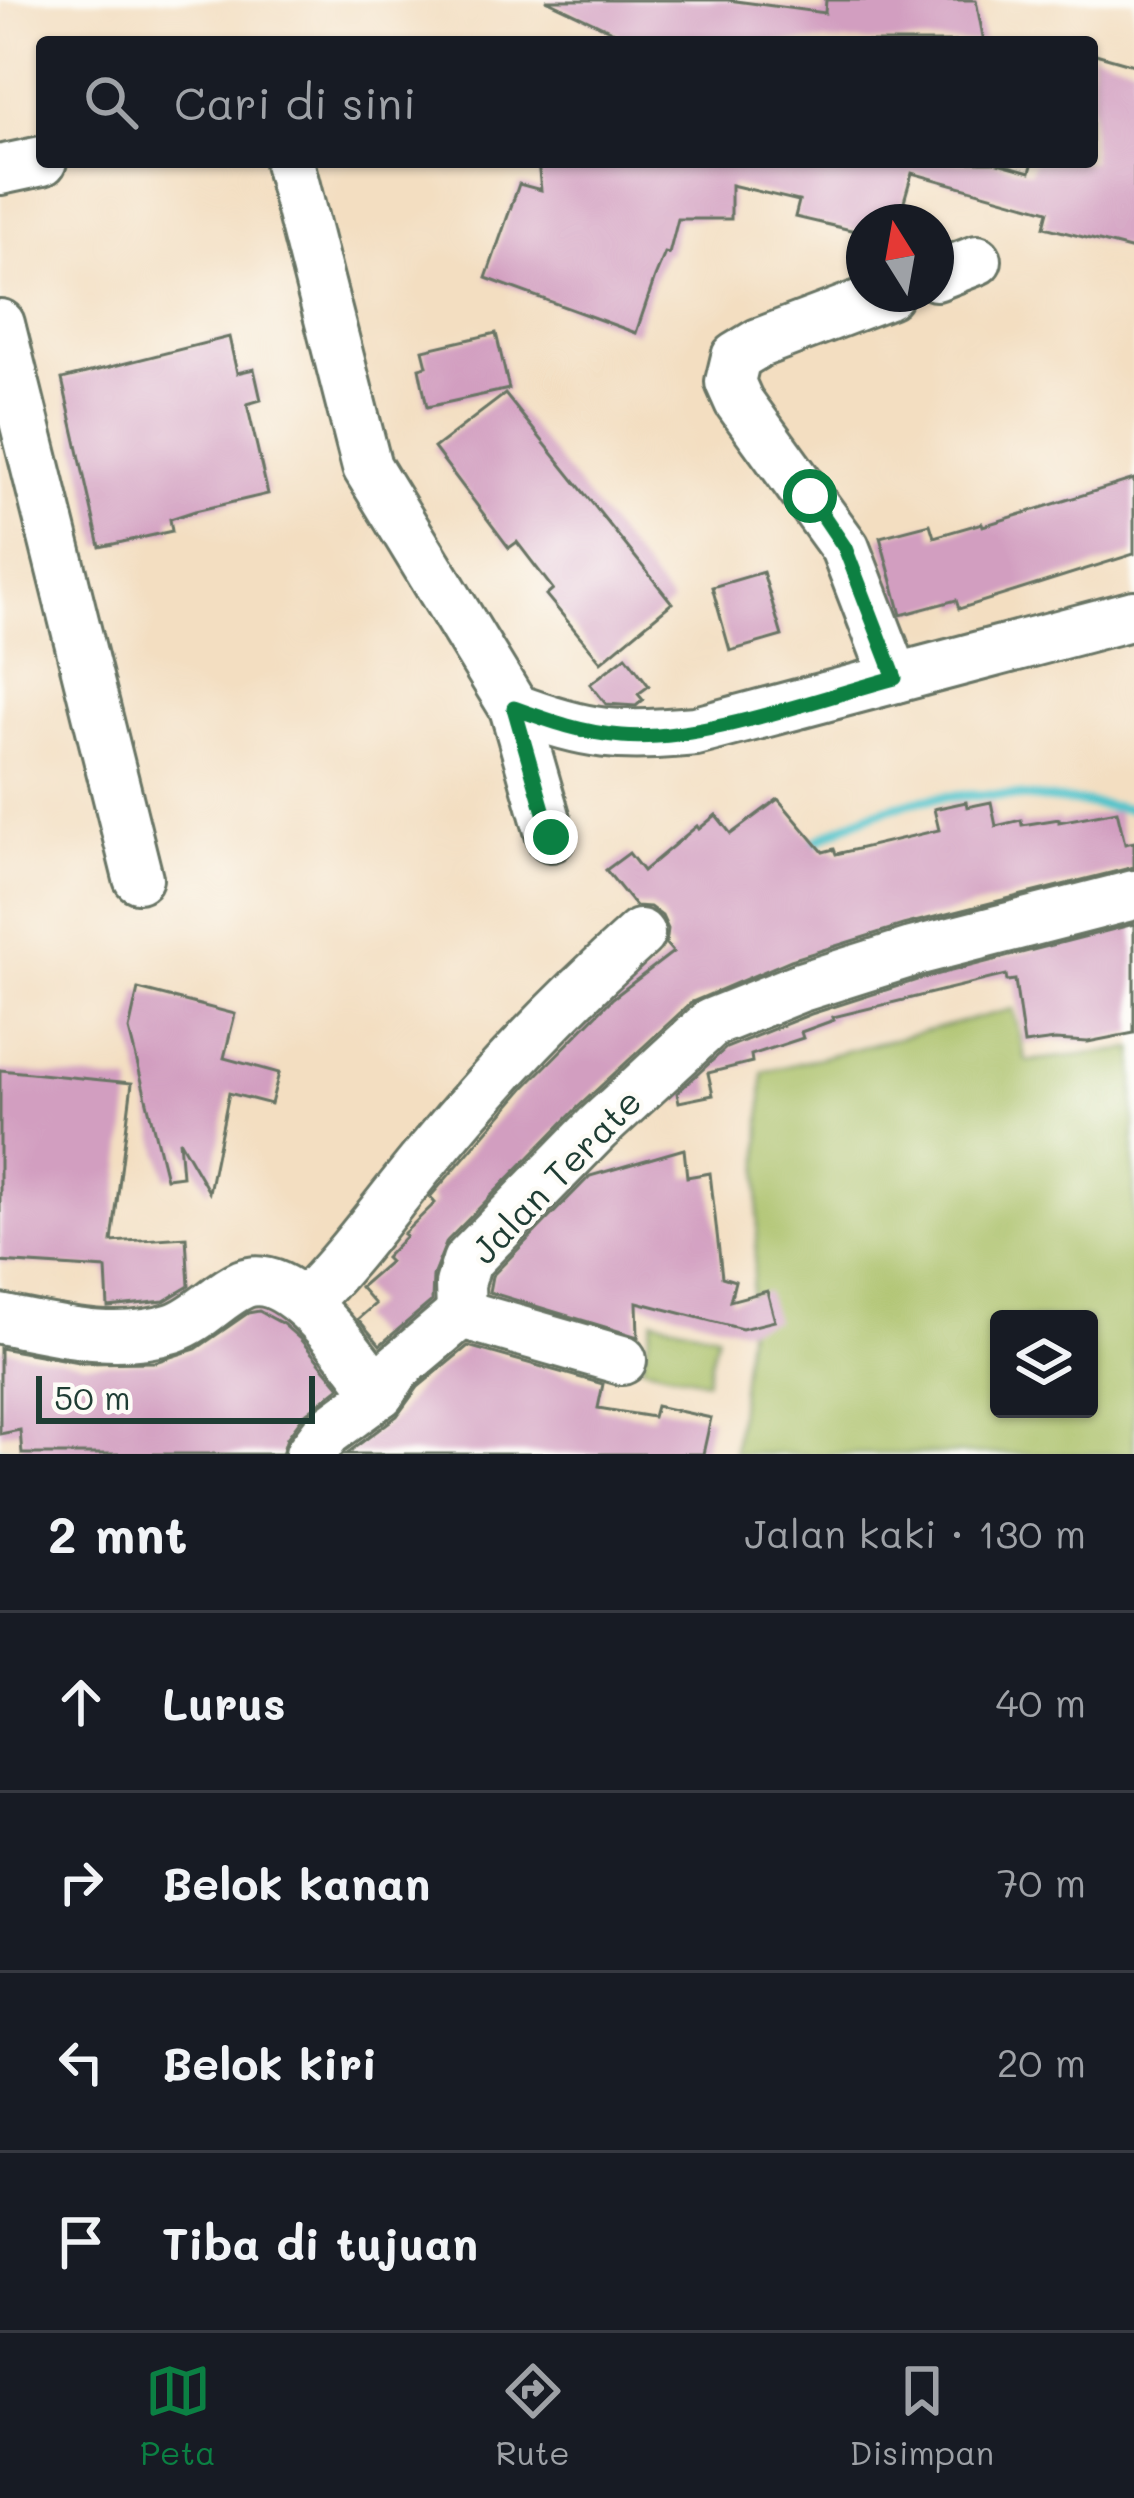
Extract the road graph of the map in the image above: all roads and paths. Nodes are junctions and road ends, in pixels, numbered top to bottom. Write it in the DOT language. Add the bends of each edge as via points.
graph roads {
  1 [pos="36,162"];
  2 [pos="291,168"];
  3 [pos="0,170"];
  4 [pos="846,310"];
  5 [pos="0,324"];
  6 [pos="1134,615"];
  7 [pos="895,678"];
  8 [pos="514,708"];
  9 [pos="551,837"];
  10 [pos="138,878"];
  11 [pos="1134,895"];
  12 [pos="640,934"];
  13 [pos="461,1314"];
  14 [pos="0,1319"];
  15 [pos="319,1319"];
  16 [pos="622,1360"];
  17 [pos="380,1393"];
  18 [pos="310,1454"];
  1 -- 3 [label="street"];
  2 -- 8 [label="street" via="367,467"];
  4 -- 7 [label="street" via="736,357 730,382 845,548"];
  5 -- 10 [label="street"];
  6 -- 7 [label="street"];
  7 -- 8 [label="street" via="696,731 626,737 569,729"];
  8 -- 9 [label="street"];
  11 -- 13 [label="street, Jalan Terate" via="913,952 711,1023 467,1261"];
  12 -- 15 [label="street" via="555,1011 428,1154 340,1267"];
  13 -- 16 [label="street"];
  13 -- 17 [label="street, Jalan Terate" via="397,1368"];
  14 -- 15 [label="street" via="83,1335 150,1333 261,1281"];
  15 -- 17 [label="street"];
  17 -- 18 [label="street, Jalan Terate"];
}
